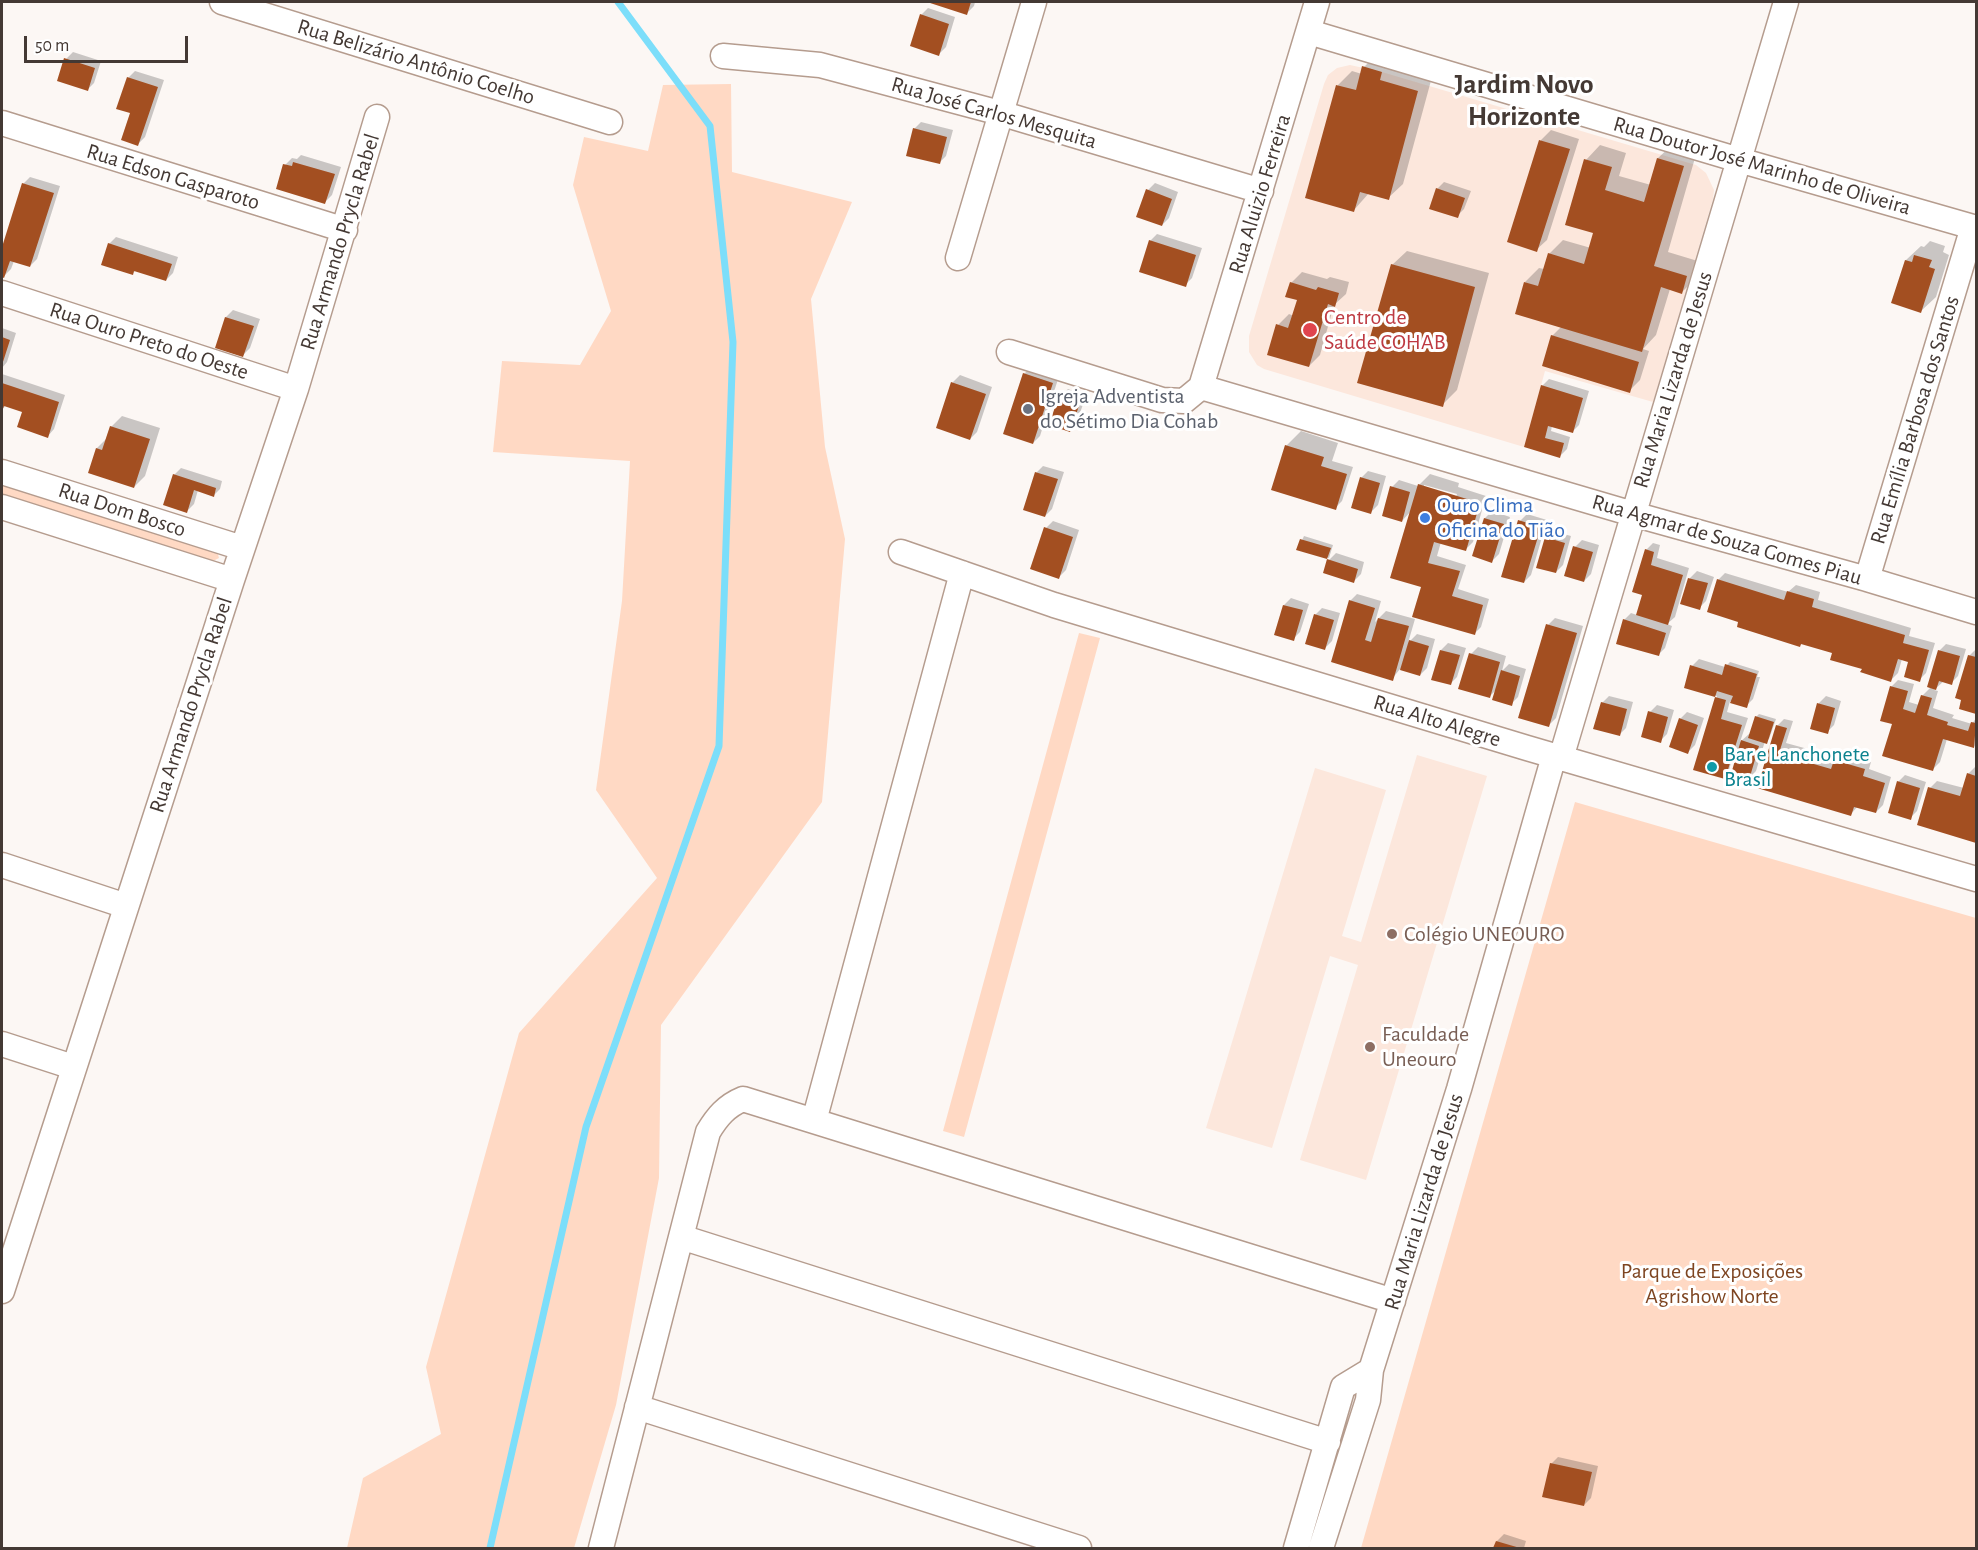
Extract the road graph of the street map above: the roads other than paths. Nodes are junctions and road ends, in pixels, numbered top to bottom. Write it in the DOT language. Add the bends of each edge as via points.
graph roads {
  1 [pos="222,2"];
  2 [pos="1034,2"];
  3 [pos="1317,2"];
  4 [pos="1786,2"];
  5 [pos="1309,32"];
  6 [pos="723,56"];
  7 [pos="1000,114"];
  8 [pos="377,117"];
  9 [pos="610,122"];
  10 [pos="2,123"];
  11 [pos="1739,160"];
  12 [pos="1261,191"];
  13 [pos="1975,225"];
  14 [pos="345,230"];
  15 [pos="958,258"];
  16 [pos="2,293"];
  17 [pos="1009,352"];
  18 [pos="1201,387"];
  19 [pos="296,389"];
  20 [pos="2,472"];
  21 [pos="2,507"];
  22 [pos="1633,514"];
  23 [pos="242,548"];
  24 [pos="902,552"];
  25 [pos="962,573"];
  26 [pos="1867,579"];
  27 [pos="232,580"];
  28 [pos="1977,612"];
  29 [pos="1558,757"];
  30 [pos="2,865"];
  31 [pos="1977,879"];
  32 [pos="126,906"];
  33 [pos="2,1044"];
  34 [pos="74,1067"];
  35 [pos="814,1121"];
  36 [pos="681,1237"];
  37 [pos="9,1241"];
  38 [pos="2,1291"];
  39 [pos="1393,1301"];
  40 [pos="1371,1370"];
  41 [pos="637,1407"];
  42 [pos="1328,1442"];
  43 [pos="601,1548"];
  44 [pos="1079,1548"];
  45 [pos="1296,1548"];
  46 [pos="1321,1548"];
  1 -- 9 [label="street, Rua Belizário Antônio Coelho"];
  2 -- 7 [label="street"];
  3 -- 5 [label="street, Rua Aluizio Ferreira"];
  4 -- 11 [label="street, Rua Maria Lizarda de Jesus"];
  5 -- 11 [label="street, Rua Doutor José Marinho de Oliveira"];
  5 -- 12 [label="street, Rua Aluizio Ferreira"];
  6 -- 7 [label="street, Rua José Carlos Mesquita" via="820,65"];
  7 -- 12 [label="street, Rua José Carlos Mesquita"];
  7 -- 15 [label="street"];
  8 -- 14 [label="street, Rua Armando Prycla Rabel"];
  10 -- 14 [label="street, Rua Edson Gasparoto"];
  11 -- 13 [label="street, Rua Doutor José Marinho de Oliveira"];
  11 -- 22 [label="street, Rua Maria Lizarda de Jesus"];
  12 -- 18 [label="street, Rua Aluizio Ferreira"];
  13 -- 26 [label="street, Rua Emília Barbosa dos Santos"];
  14 -- 19 [label="street, Rua Armando Prycla Rabel"];
  16 -- 19 [label="street, Rua Ouro Preto do Oeste"];
  17 -- 18 [label="street" via="1162,400 1184,401"];
  18 -- 22 [label="street, Rua Agmar de Souza Gomes Piau"];
  19 -- 23 [label="street, Rua Armando Prycla Rabel"];
  20 -- 23 [label="street, Rua Dom Bosco"];
  21 -- 27 [label="street, Rua Dom Bosco"];
  22 -- 26 [label="street, Rua Agmar de Souza Gomes Piau"];
  22 -- 29 [label="street, Rua Maria Lizarda de Jesus"];
  23 -- 27 [label="street, Rua Armando Prycla Rabel"];
  24 -- 25 [label="street, Rua Alto Alegre"];
  25 -- 29 [label="street, Rua Alto Alegre" via="1054,605"];
  25 -- 35 [label="street"];
  26 -- 28 [label="street, Rua Agmar de Souza Gomes Piau"];
  27 -- 32 [label="street, Rua Armando Prycla Rabel"];
  29 -- 31 [label="street, Rua Alto Alegre"];
  29 -- 39 [label="street, Rua Maria Lizarda de Jesus"];
  30 -- 32 [label="street"];
  32 -- 34 [label="street, Rua Armando Prycla Rabel"];
  33 -- 34 [label="street"];
  34 -- 37 [label="street, Rua Armando Prycla Rabel"];
  35 -- 36 [label="street" via="743,1099 730,1104 708,1132"];
  35 -- 39 [label="street"];
  36 -- 41 [label="street"];
  36 -- 42 [label="street"];
  37 -- 38 [label="street, Rua Armando Prycla Rabel"];
  39 -- 40 [label="street, Rua Maria Lizarda de Jesus"];
  40 -- 42 [label="street" via="1343,1387"];
  40 -- 46 [label="street, Rua Maria Lizarda de Jesus" via="1368,1400"];
  41 -- 43 [label="street"];
  41 -- 44 [label="street"];
  42 -- 45 [label="street"];
}
